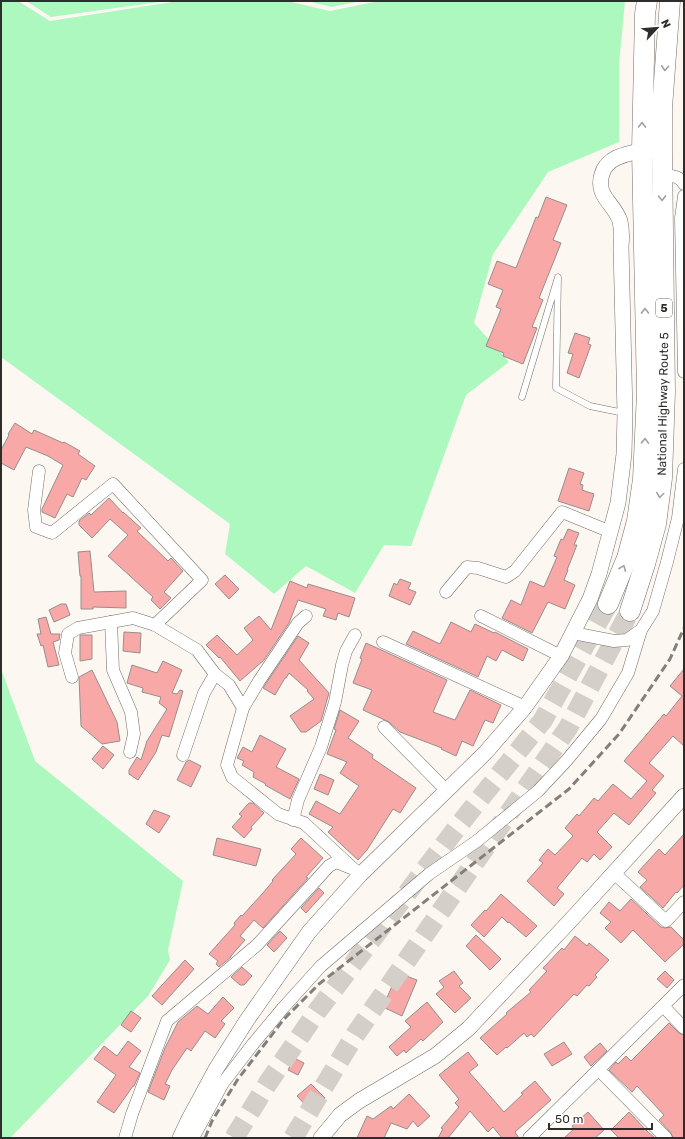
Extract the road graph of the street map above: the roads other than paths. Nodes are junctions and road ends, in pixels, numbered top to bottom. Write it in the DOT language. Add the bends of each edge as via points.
graph roads {
  1 [pos="647,1"];
  2 [pos="670,1"];
  3 [pos="642,150"];
  4 [pos="662,151"];
  5 [pos="662,174"];
  6 [pos="684,184"];
  7 [pos="684,196"];
  8 [pos="684,372"];
  9 [pos="522,397"];
  10 [pos="625,414"];
  11 [pos="684,469"];
  12 [pos="39,471"];
  13 [pos="611,532"];
  14 [pos="446,592"];
  15 [pos="608,604"];
  16 [pos="630,611"];
  17 [pos="306,616"];
  18 [pos="481,616"];
  19 [pos="111,622"];
  20 [pos="155,625"];
  21 [pos="641,630"];
  22 [pos="573,633"];
  23 [pos="355,635"];
  24 [pos="383,642"];
  25 [pos="561,656"];
  26 [pos="215,674"];
  27 [pos="72,677"];
  28 [pos="525,707"];
  29 [pos="243,708"];
  30 [pos="384,727"];
  31 [pos="130,752"];
  32 [pos="183,755"];
  33 [pos="446,790"];
  34 [pos="684,796"];
  35 [pos="294,820"];
  36 [pos="357,872"];
  37 [pos="614,873"];
  38 [pos="684,902"];
  39 [pos="684,985"];
  40 [pos="664,1007"];
  41 [pos="684,1028"];
  42 [pos="599,1070"];
  43 [pos="125,1138"];
  44 [pos="180,1138"];
  45 [pos="193,1138"];
  46 [pos="320,1138"];
  47 [pos="529,1138"];
  48 [pos="666,1138"];
  3 -- 1 [label="highway, National Highway Route 5 / 5, one-way"];
  2 -- 4 [label="highway, National Highway Route 5 / 5, one-way" via="662,108"];
  3 -- 4 [label="street"];
  3 -- 10 [label="street" via="612,160 604,168 600,178 600,188 619,220 623,235 621,246"];
  15 -- 3 [label="highway, National Highway Route 5 / 5, one-way" via="628,558 643,479 647,392"];
  4 -- 5 [label="highway, National Highway Route 5 / 5"];
  5 -- 6 [label="street" via="678,177"];
  5 -- 16 [label="highway, National Highway Route 5 / 5, one-way" via="665,392 662,478 656,524"];
  7 -- 8 [label="street" via="681,218"];
  9 -- 10 [label="lane" via="558,277 556,388 590,406"];
  10 -- 13 [label="street" via="624,454 618,503"];
  11 -- 21 [label="street" via="678,518 667,562 653,611"];
  12 -- 20 [label="street" via="34,510 36,527 52,533 112,484 202,580"];
  13 -- 14 [label="street" via="562,512 515,571 506,577 468,566"];
  13 -- 22 [label="street" via="590,599"];
  17 -- 29 [label="street" via="298,623"];
  18 -- 25 [label="street"];
  19 -- 20 [label="street" via="133,618"];
  19 -- 27 [label="street" via="78,628 68,634 66,653"];
  19 -- 31 [label="street" via="113,670 131,712 134,734"];
  20 -- 26 [label="street" via="197,650"];
  21 -- 22 [label="street" via="627,640 614,641"];
  21 -- 45 [label="street" via="628,673 601,719 567,760 538,790 477,841 430,874 321,966 283,1008 223,1083"];
  22 -- 25 [label="street"];
  23 -- 35 [label="street" via="346,651 335,702 321,747 298,800"];
  24 -- 28 [label="street"];
  25 -- 28 [label="street"];
  26 -- 29 [label="street" via="229,686"];
  26 -- 32 [label="street" via="204,693"];
  28 -- 33 [label="street" via="486,752"];
  29 -- 35 [label="street" via="227,765 232,777 278,814"];
  30 -- 33 [label="street"];
  33 -- 36 [label="street"];
  34 -- 37 [label="street"];
  35 -- 36 [label="street" via="304,823"];
  36 -- 43 [label="street" via="336,862 329,866 257,945 167,1021"];
  36 -- 44 [label="street" via="309,932 247,1020 216,1069"];
  37 -- 38 [label="street" via="666,920"];
  37 -- 46 [label="street" via="468,1029 435,1056 359,1101 340,1115"];
  39 -- 40 [label="street"];
  40 -- 41 [label="street"];
  40 -- 42 [label="street"];
  42 -- 47 [label="street"];
  42 -- 48 [label="street"];
}
